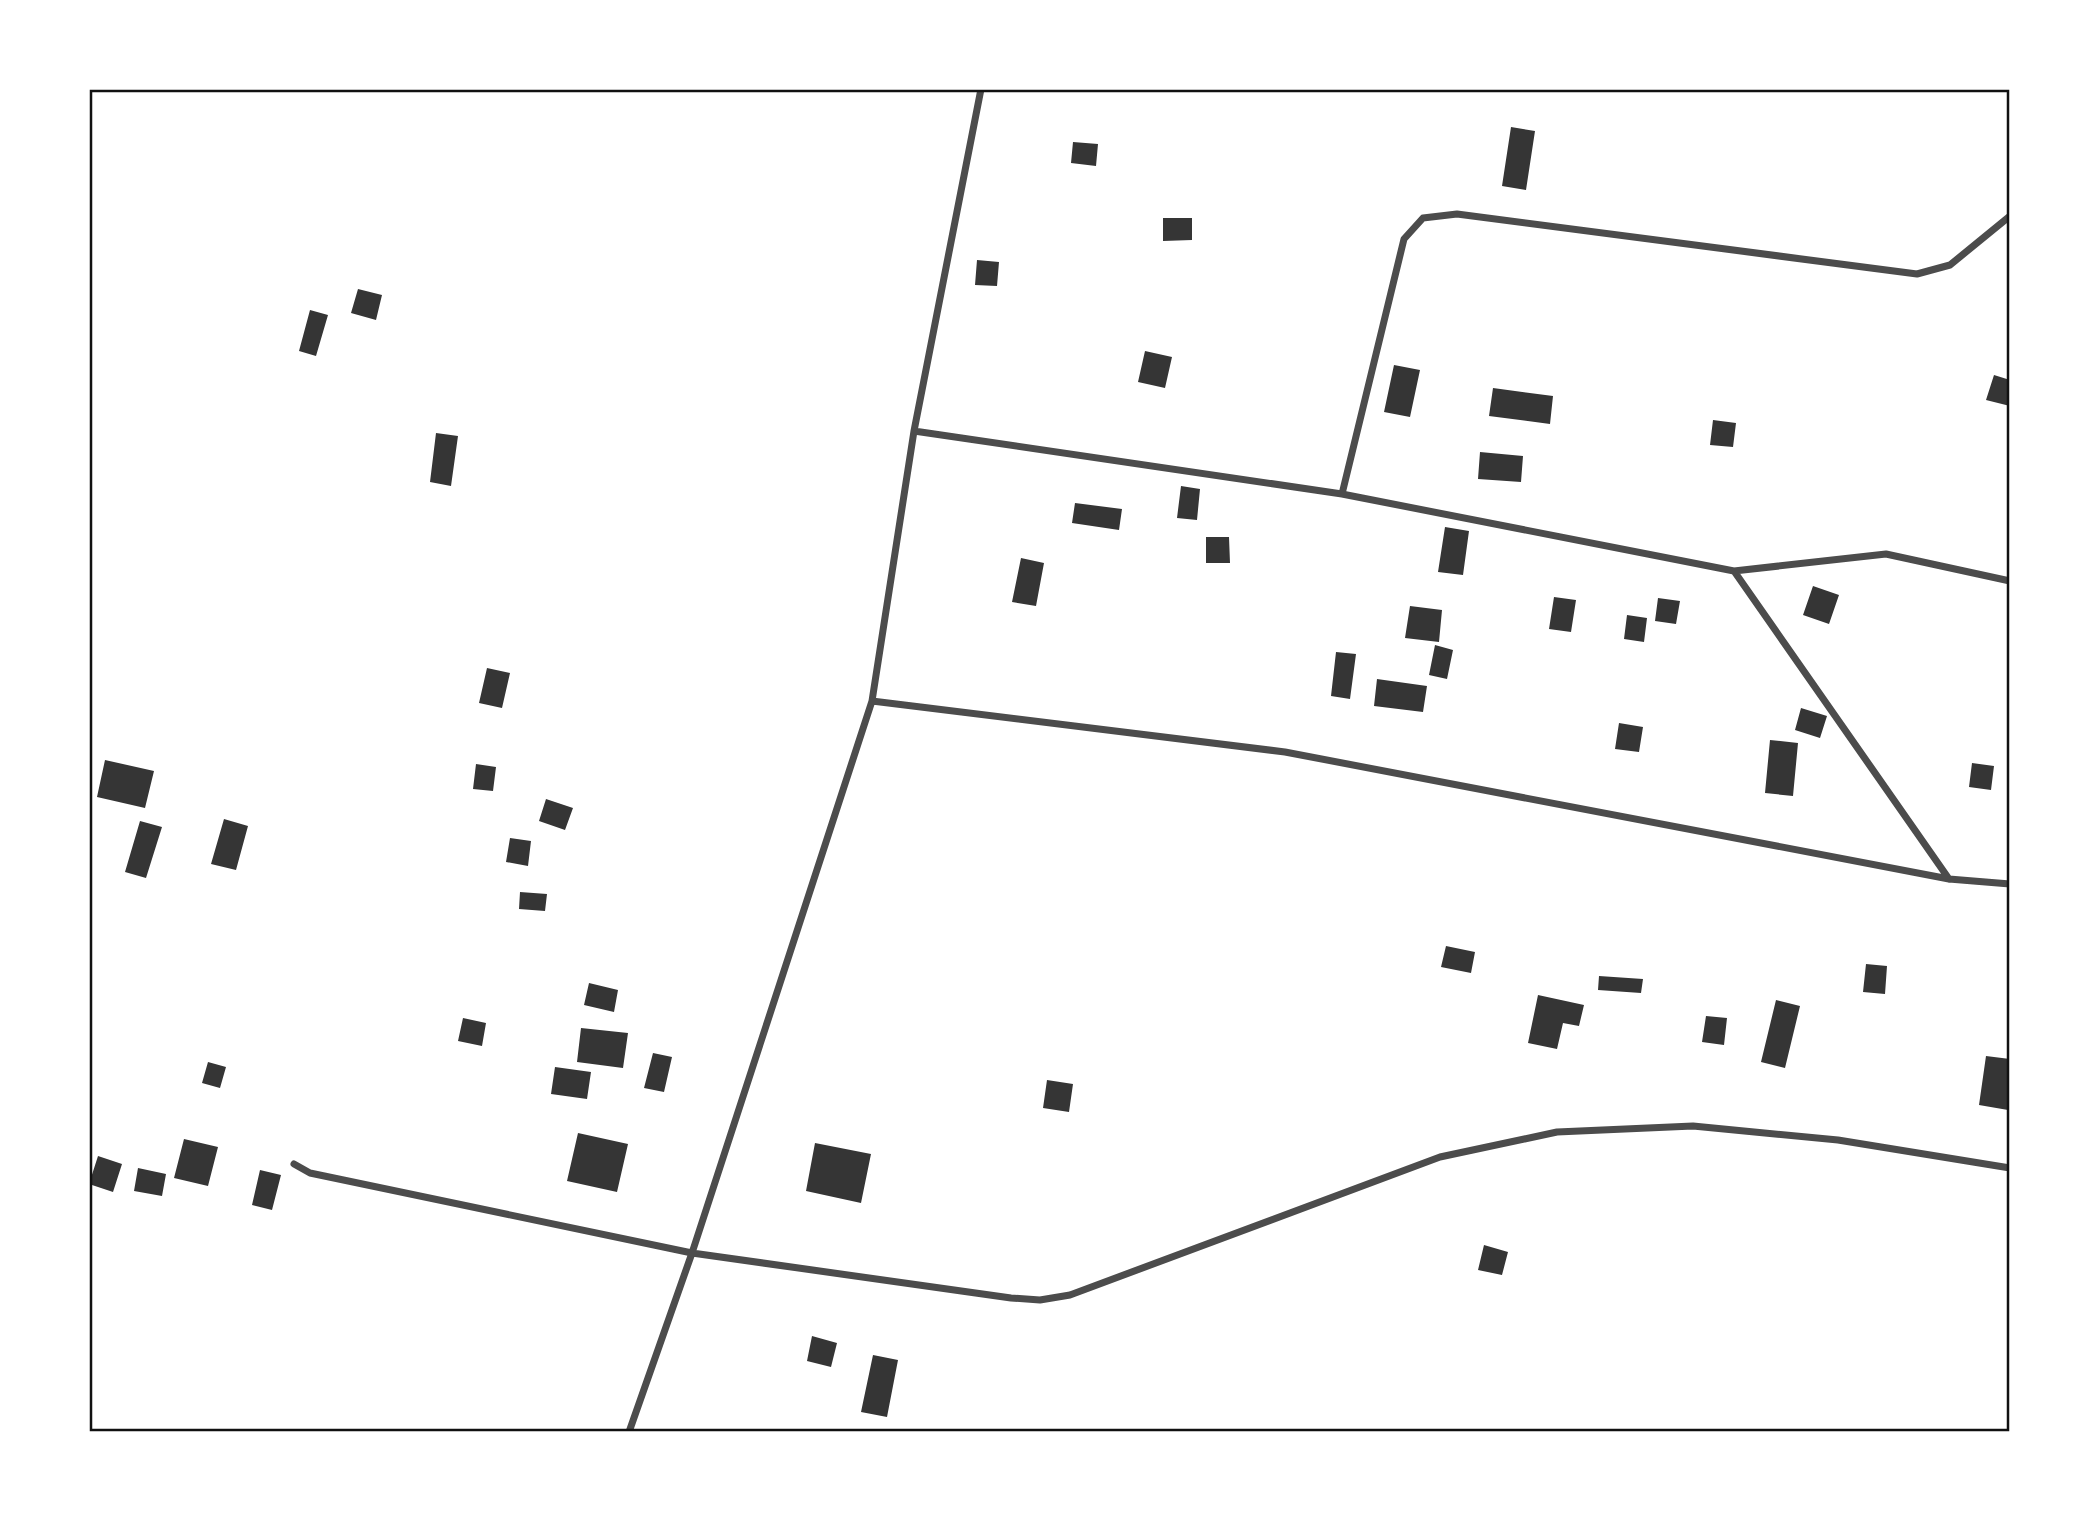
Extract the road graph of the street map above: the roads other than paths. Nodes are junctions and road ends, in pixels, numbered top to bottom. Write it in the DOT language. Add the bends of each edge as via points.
graph roads {
  1 [pos="981,89"];
  2 [pos="2010,216"];
  3 [pos="914,431"];
  4 [pos="1342,494"];
  5 [pos="1734,571"];
  6 [pos="2010,581"];
  7 [pos="873,701"];
  8 [pos="1949,879"];
  9 [pos="2010,884"];
  10 [pos="294,1164"];
  11 [pos="2010,1168"];
  12 [pos="692,1253"];
  13 [pos="629,1432"];
  1 -- 3 [label="street"];
  2 -- 4 [label="street" via="1950,265 1917,274 1457,214 1423,218 1404,239"];
  3 -- 4 [label="street"];
  3 -- 7 [label="street"];
  4 -- 5 [label="street"];
  5 -- 6 [label="street" via="1886,554"];
  5 -- 8 [label="street"];
  7 -- 8 [label="street" via="1285,752"];
  7 -- 12 [label="street"];
  8 -- 9 [label="street"];
  10 -- 12 [label="street" via="310,1173"];
  11 -- 12 [label="street" via="1838,1140 1693,1126 1557,1132 1440,1157 1070,1295 1040,1300"];
  12 -- 13 [label="street"];
}
